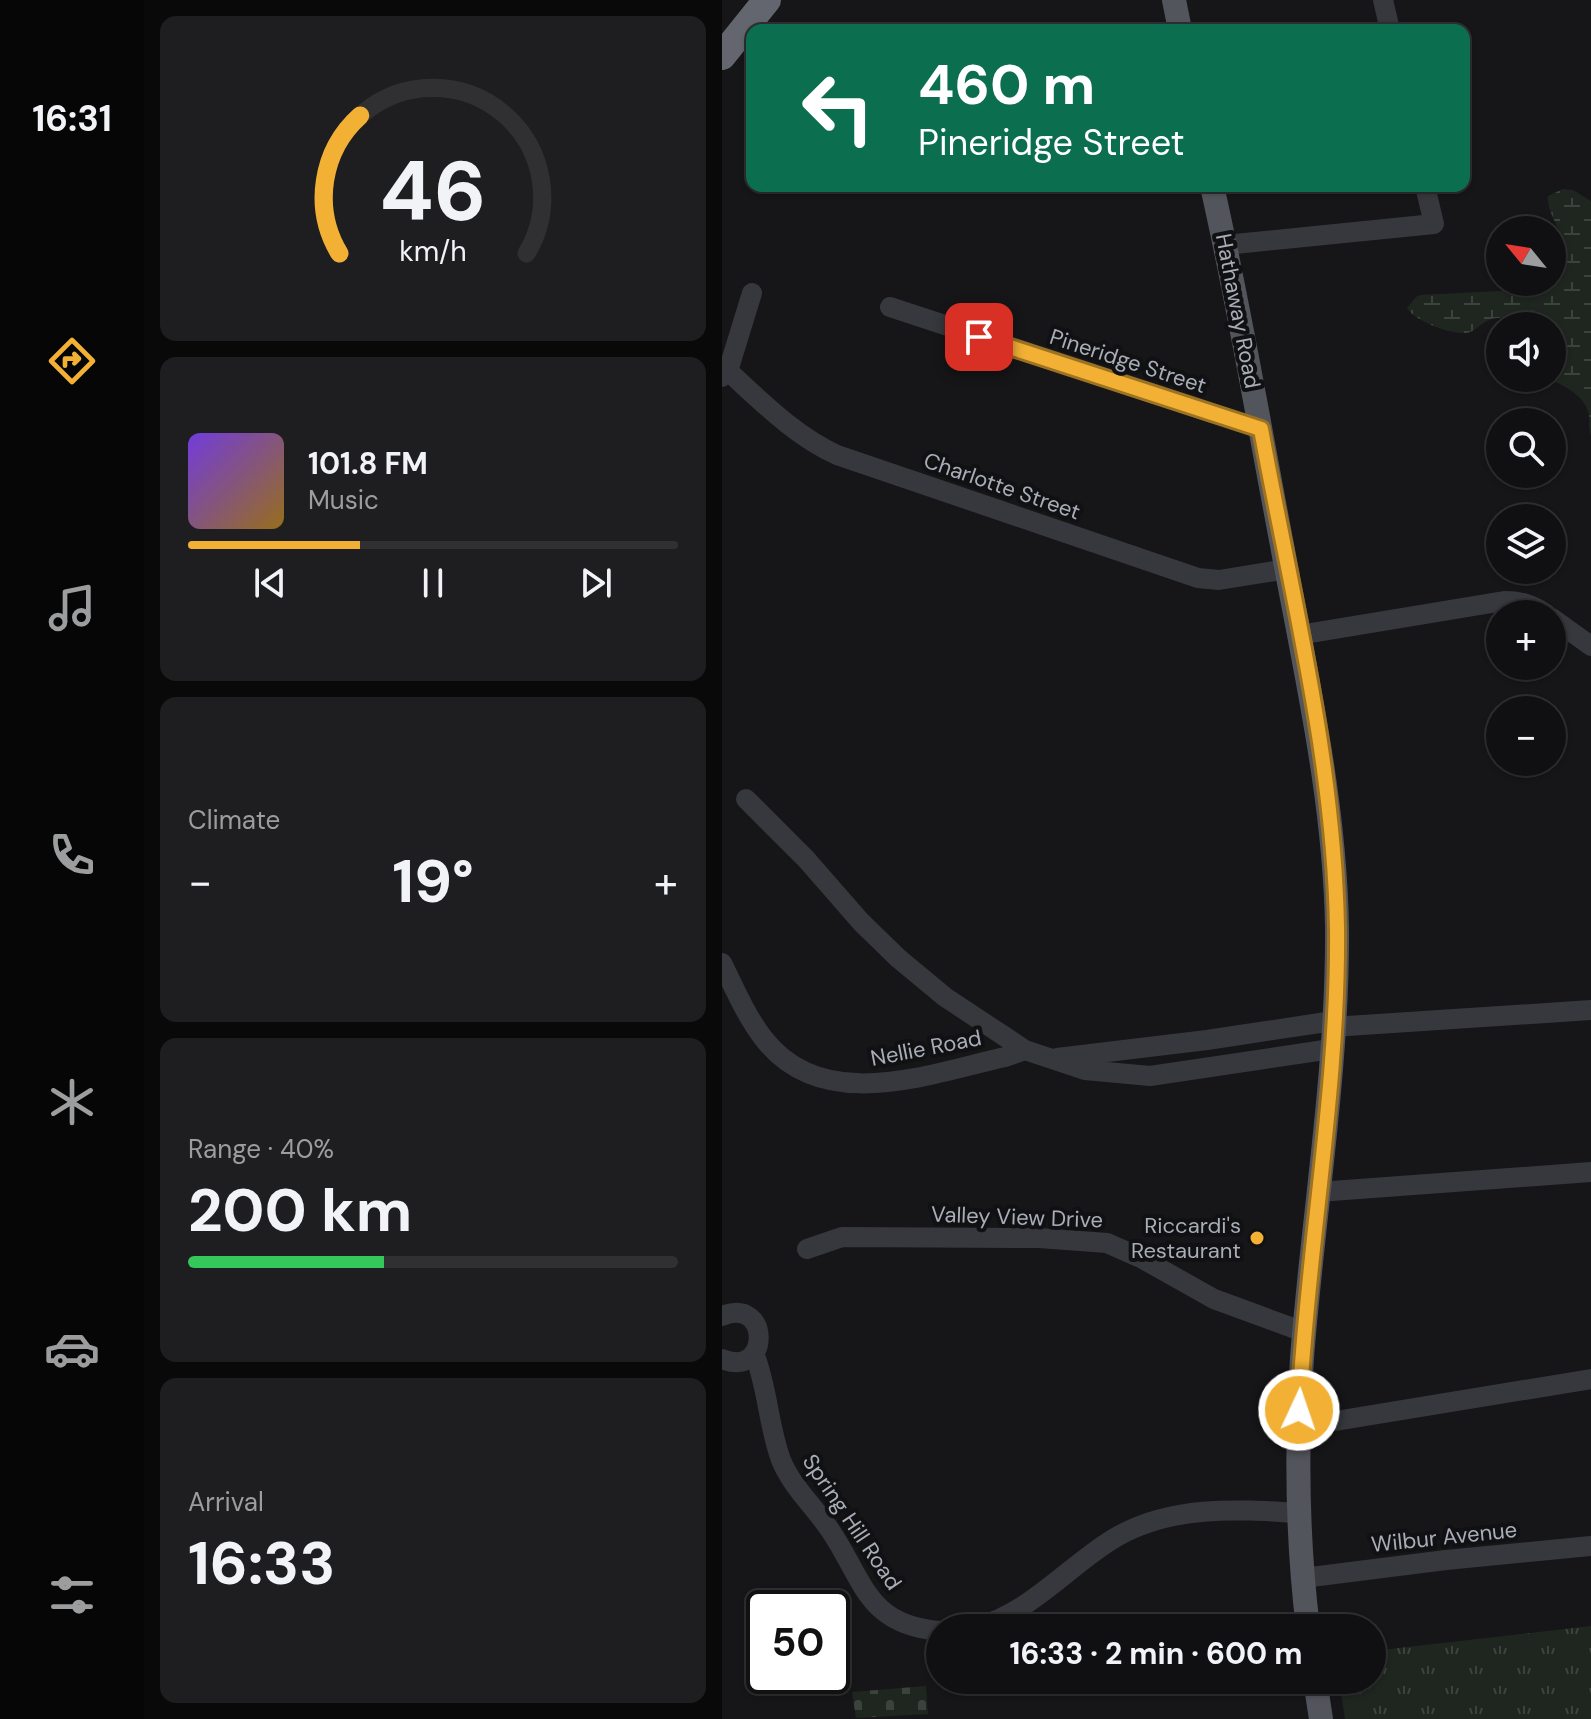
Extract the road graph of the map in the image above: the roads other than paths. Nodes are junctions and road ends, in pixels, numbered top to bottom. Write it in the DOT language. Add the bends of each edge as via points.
graph roads {
  1 [pos="767,0"];
  2 [pos="1174,0"];
  3 [pos="1383,0"];
  4 [pos="748,24"];
  5 [pos="1179,24"];
  6 [pos="1389,24"];
  7 [pos="746,26"];
  8 [pos="722,56"];
  9 [pos="1213,192"];
  10 [pos="1426,192"];
  11 [pos="1225,245"];
  12 [pos="752,293"];
  13 [pos="890,307"];
  14 [pos="725,374"];
  15 [pos="1261,429"];
  16 [pos="1287,569"];
  17 [pos="1486,604"];
  18 [pos="1566,628"];
  19 [pos="1299,635"];
  20 [pos="1591,646"];
  21 [pos="746,799"];
  22 [pos="722,963"];
  23 [pos="1591,1010"];
  24 [pos="1332,1033"];
  25 [pos="1025,1050"];
  26 [pos="1049,1059"];
  27 [pos="1591,1172"];
  28 [pos="1318,1192"];
  29 [pos="807,1249"];
  30 [pos="722,1316"];
  31 [pos="1304,1332"];
  32 [pos="754,1353"];
  33 [pos="722,1359"];
  34 [pos="1591,1379"];
  35 [pos="1299,1427"];
  36 [pos="1298,1513"];
  37 [pos="1591,1546"];
  38 [pos="1303,1578"];
  39 [pos="1007,1614"];
  40 [pos="1307,1614"];
  41 [pos="926,1629"];
  42 [pos="1317,1694"];
  43 [pos="1321,1719"];
  1 -- 4 [label="highway"];
  2 -- 5 [label="main road"];
  3 -- 6 [label="street"];
  7 -- 8 [label="highway"];
  9 -- 11 [label="main road, Hathaway Road"];
  10 -- 11 [label="street" via="1434,224"];
  11 -- 15 [label="main road, Hathaway Road"];
  12 -- 14 [label="street"];
  13 -- 15 [label="street, Pineridge Street"];
  14 -- 16 [label="street, Charlotte Street" via="788,426 837,455 1198,578 1219,580"];
  15 -- 16 [label="main road, Hathaway Road"];
  16 -- 19 [label="main road, Hathaway Road"];
  17 -- 19 [label="street"];
  18 -- 20 [label="street"];
  19 -- 24 [label="main road, Hathaway Road" via="1333,863 1337,926"];
  21 -- 25 [label="street" via="898,958 945,997"];
  22 -- 25 [label="street, Nellie Road" via="765,1040 818,1079 873,1084"];
  23 -- 24 [label="street"];
  24 -- 26 [label="street" via="1207,1040"];
  24 -- 26 [label="street" via="1150,1076 1085,1070"];
  24 -- 28 [label="main road, Hathaway Road"];
  25 -- 26 [label="street"];
  27 -- 28 [label="street"];
  28 -- 31 [label="main road, Hathaway Road"];
  29 -- 31 [label="street, Valley View Drive" via="842,1237 1107,1243 1214,1299"];
  30 -- 32 [label="street, Spring Hill Road" via="743,1314 754,1322 760,1334"];
  31 -- 35 [label="main road, Hathaway Road"];
  32 -- 33 [label="street" via="738,1363"];
  32 -- 41 [label="street, Spring Hill Road" via="782,1463 798,1490 830,1531 863,1590 894,1618"];
  34 -- 35 [label="street"];
  35 -- 36 [label="main road, Hathaway Road"];
  36 -- 38 [label="main road, Hathaway Road"];
  36 -- 39 [label="street" via="1208,1511 1148,1523 1112,1540"];
  37 -- 38 [label="street, Wilbur Avenue"];
  38 -- 40 [label="main road, Hathaway Road"];
  42 -- 43 [label="main road"];
}
